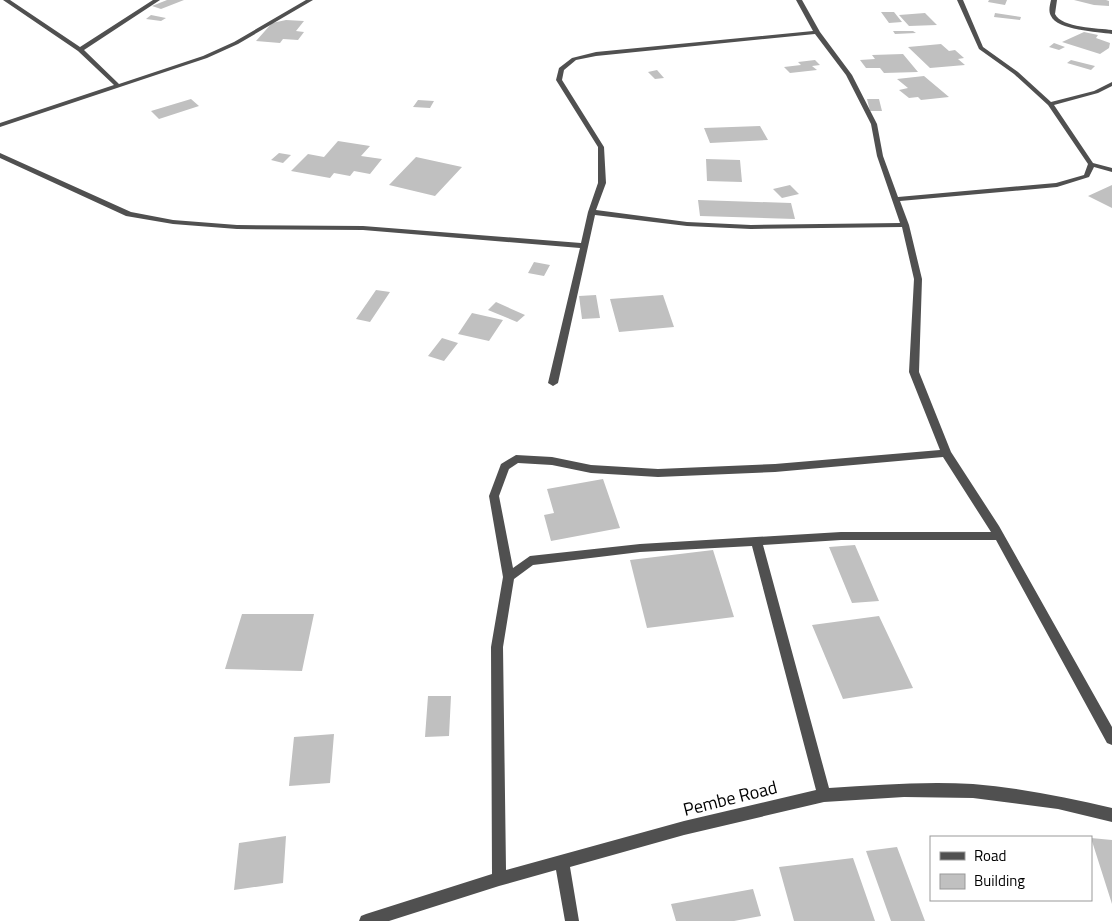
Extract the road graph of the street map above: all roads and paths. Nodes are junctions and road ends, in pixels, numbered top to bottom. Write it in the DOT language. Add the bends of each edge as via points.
graph roads {
  1 [pos="6,0"];
  2 [pos="157,0"];
  3 [pos="310,0"];
  4 [pos="799,0"];
  5 [pos="960,0"];
  6 [pos="1054,0"];
  7 [pos="817,32"];
  8 [pos="1112,32"];
  9 [pos="80,50"];
  10 [pos="1112,84"];
  11 [pos="117,85"];
  12 [pos="1050,104"];
  13 [pos="0,125"];
  14 [pos="0,155"];
  15 [pos="1091,164"];
  16 [pos="1112,170"];
  17 [pos="896,198"];
  18 [pos="592,212"];
  19 [pos="905,225"];
  20 [pos="585,246"];
  21 [pos="553,384"];
  22 [pos="946,452"];
  23 [pos="999,536"];
  24 [pos="756,541"];
  25 [pos="509,577"];
  26 [pos="1112,739"];
  27 [pos="824,795"];
  28 [pos="1112,814"];
  29 [pos="562,862"];
  30 [pos="499,879"];
  31 [pos="366,921"];
  32 [pos="572,921"];
  1 -- 9 [label="street"];
  2 -- 9 [label="street"];
  3 -- 11 [label="street" via="236,43"];
  4 -- 7 [label="street"];
  5 -- 12 [label="street" via="981,48 1016,72"];
  6 -- 8 [label="street" via="1052,11 1059,22"];
  7 -- 17 [label="street" via="849,75 874,124 880,156"];
  7 -- 18 [label="street" via="596,54 574,59 561,68 560,80 602,147 602,183"];
  9 -- 11 [label="street"];
  10 -- 12 [label="street" via="1096,92"];
  11 -- 13 [label="street"];
  12 -- 15 [label="street"];
  14 -- 20 [label="street" via="129,214 173,222 237,227 363,228"];
  15 -- 16 [label="street"];
  15 -- 17 [label="street" via="1086,176 1057,185"];
  17 -- 19 [label="street"];
  18 -- 19 [label="street" via="687,224 751,227"];
  18 -- 20 [label="street"];
  19 -- 22 [label="street" via="918,278 914,372"];
  20 -- 21 [label="street"];
  22 -- 23 [label="street"];
  22 -- 25 [label="street" via="775,468 658,473 591,469 552,461 516,459 505,467 494,496"];
  23 -- 24 [label="street" via="841,536"];
  23 -- 26 [label="street"];
  24 -- 25 [label="street" via="640,548 530,561"];
  24 -- 27 [label="street"];
  25 -- 30 [label="street" via="497,647"];
  27 -- 28 [label="street, Pembe Road" via="904,790 973,791 1058,802"];
  27 -- 29 [label="street, Pembe Road" via="684,828"];
  29 -- 30 [label="street, Pembe Road"];
  29 -- 32 [label="street"];
  30 -- 31 [label="street, Pembe Road"];
}
